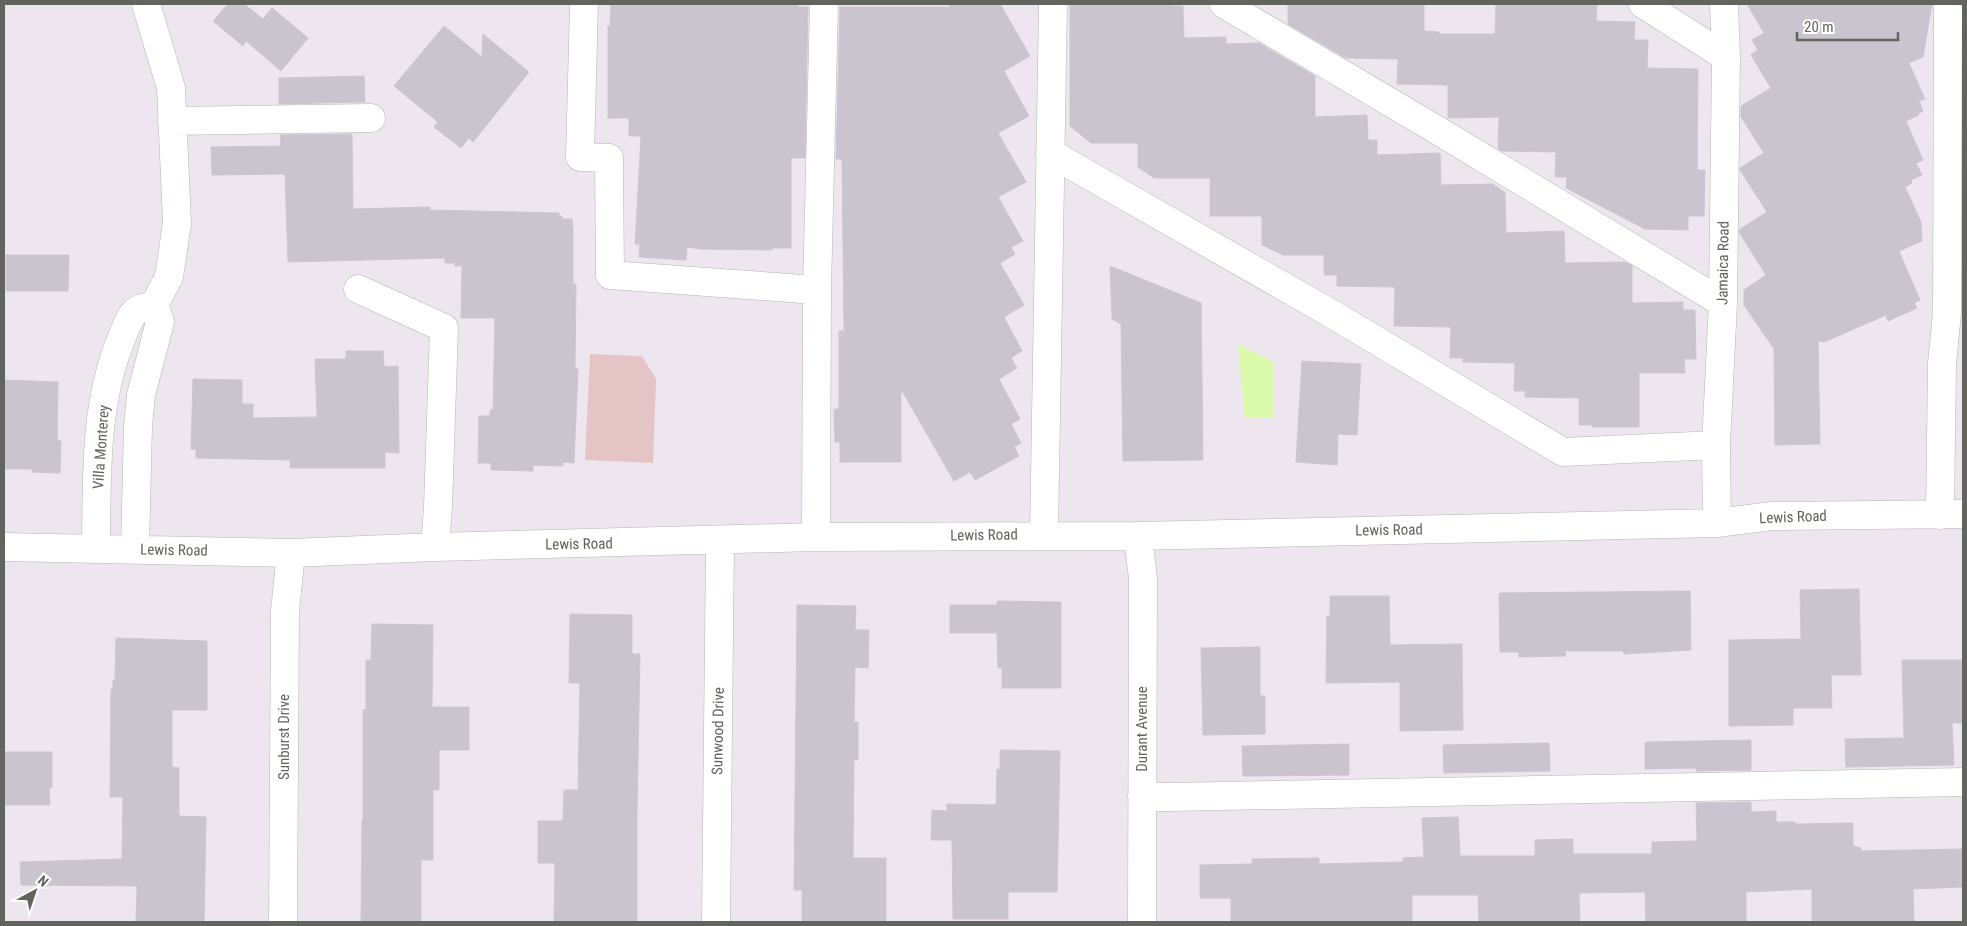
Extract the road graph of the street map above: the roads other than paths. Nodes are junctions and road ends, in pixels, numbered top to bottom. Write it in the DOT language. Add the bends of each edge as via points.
graph roads {
  1 [pos="146,4"];
  2 [pos="584,4"];
  3 [pos="824,4"];
  4 [pos="1053,4"];
  5 [pos="1224,4"];
  6 [pos="1643,4"];
  7 [pos="1724,4"];
  8 [pos="1948,4"];
  9 [pos="1726,57"];
  10 [pos="371,118"];
  11 [pos="172,121"];
  12 [pos="1050,153"];
  13 [pos="358,289"];
  14 [pos="817,290"];
  15 [pos="1723,303"];
  16 [pos="154,305"];
  17 [pos="105,395"];
  18 [pos="140,400"];
  19 [pos="1716,446"];
  20 [pos="1952,515"];
  21 [pos="1717,523"];
  22 [pos="1044,535"];
  23 [pos="1138,536"];
  24 [pos="816,537"];
  25 [pos="720,541"];
  26 [pos="435,546"];
  27 [pos="4,547"];
  28 [pos="96,548"];
  29 [pos="135,549"];
  30 [pos="291,553"];
  31 [pos="1963,782"];
  32 [pos="1142,796"];
  33 [pos="283,922"];
  34 [pos="716,922"];
  35 [pos="1142,922"];
  1 -- 11 [label="street" via="171,88"];
  2 -- 14 [label="street" via="580,157 609,158 610,275"];
  3 -- 14 [label="street"];
  4 -- 12 [label="street"];
  5 -- 15 [label="street"];
  6 -- 9 [label="street"];
  7 -- 9 [label="street, Jamaica Road"];
  8 -- 20 [label="street" via="1947,313 1942,364"];
  9 -- 15 [label="street, Jamaica Road"];
  10 -- 11 [label="street"];
  11 -- 16 [label="street" via="177,223 169,277"];
  12 -- 19 [label="street" via="1332,314 1563,452"];
  12 -- 22 [label="street"];
  13 -- 26 [label="street" via="444,328"];
  14 -- 24 [label="street"];
  15 -- 19 [label="street, Jamaica Road"];
  16 -- 17 [label="street, Villa Monterey" via="140,309 130,319 116,352"];
  16 -- 18 [label="street" via="160,322 159,332"];
  17 -- 18 [label="street"];
  17 -- 28 [label="street, Villa Monterey" via="99,434"];
  18 -- 29 [label="street"];
  19 -- 21 [label="street, Jamaica Road"];
  20 -- 21 [label="street, Lewis Road" via="1772,516"];
  21 -- 23 [label="street, Lewis Road"];
  22 -- 23 [label="street, Lewis Road"];
  22 -- 24 [label="street, Lewis Road"];
  23 -- 32 [label="street, Durant Avenue" via="1143,579"];
  24 -- 25 [label="street, Lewis Road"];
  25 -- 26 [label="street, Lewis Road"];
  25 -- 34 [label="street, Sunwood Drive"];
  26 -- 30 [label="street, Lewis Road"];
  27 -- 28 [label="street, Lewis Road"];
  28 -- 29 [label="street, Lewis Road"];
  29 -- 30 [label="street, Lewis Road"];
  30 -- 33 [label="street, Sunburst Drive" via="285,611"];
  31 -- 32 [label="street"];
  32 -- 35 [label="street, Durant Avenue"];
}
